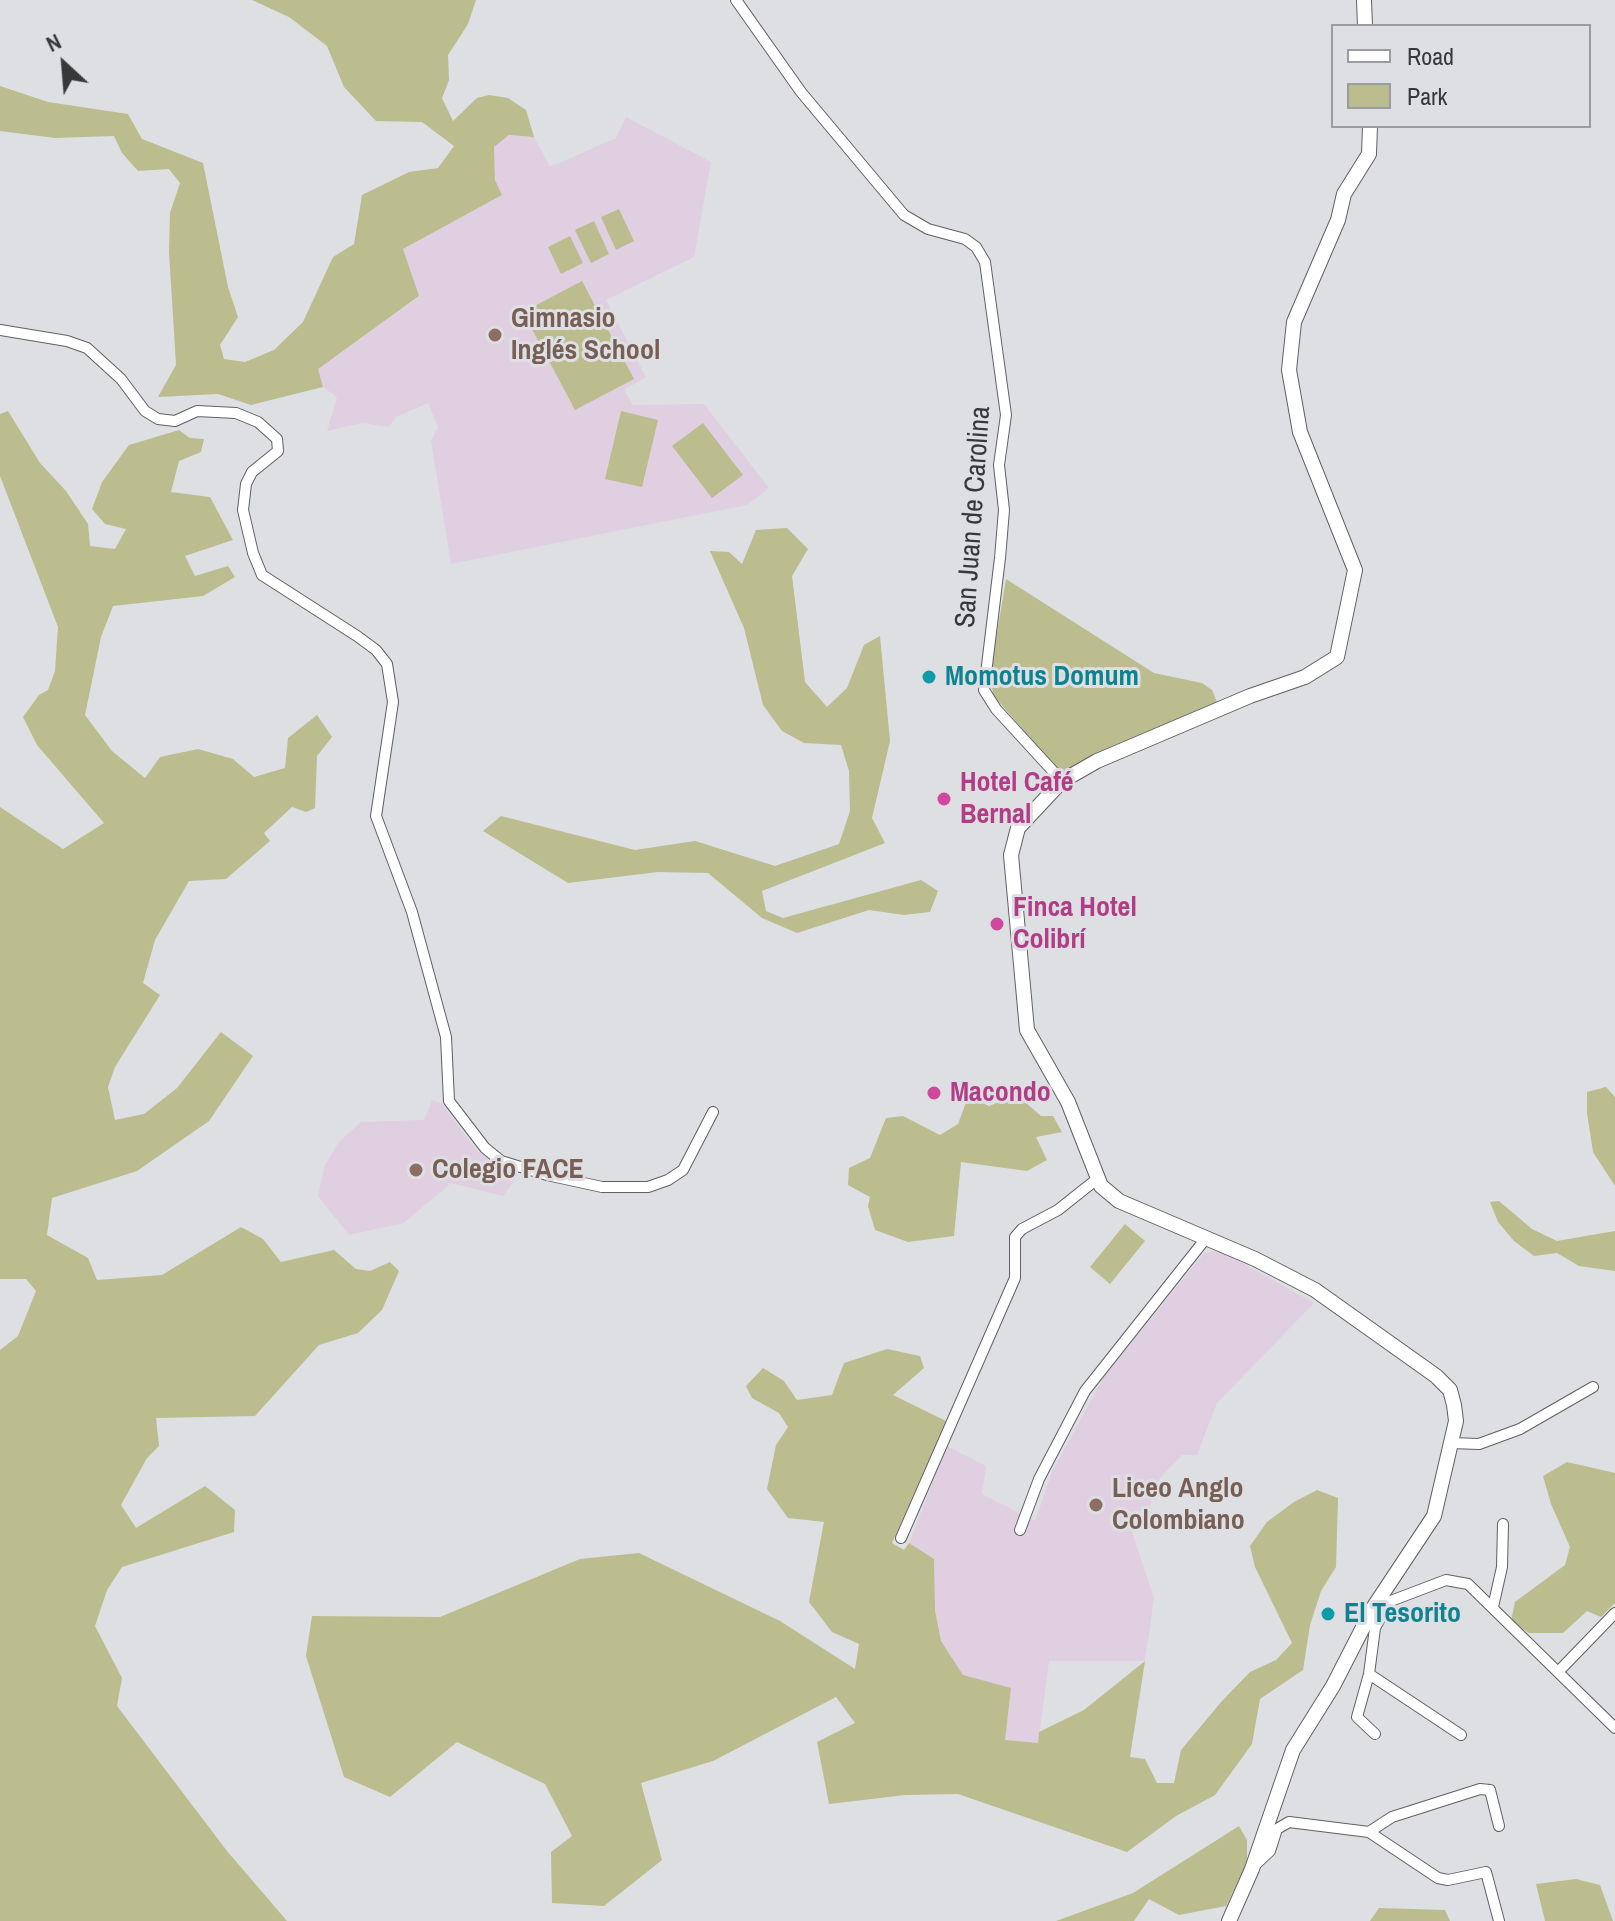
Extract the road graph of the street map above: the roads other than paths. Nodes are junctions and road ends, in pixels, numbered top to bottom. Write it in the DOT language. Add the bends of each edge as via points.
graph roads {
  1 [pos="736,0"];
  2 [pos="1364,0"];
  3 [pos="1365,24"];
  4 [pos="1370,128"];
  5 [pos="0,330"];
  6 [pos="1062,781"];
  7 [pos="713,1112"];
  8 [pos="1097,1179"];
  9 [pos="1207,1237"];
  10 [pos="1593,1387"];
  11 [pos="1451,1443"];
  12 [pos="1503,1524"];
  13 [pos="1020,1530"];
  14 [pos="901,1538"];
  15 [pos="1377,1606"];
  16 [pos="1493,1607"];
  17 [pos="1615,1613"];
  18 [pos="1558,1672"];
  19 [pos="1369,1674"];
  20 [pos="1615,1728"];
  21 [pos="1375,1734"];
  22 [pos="1461,1735"];
  23 [pos="1499,1826"];
  24 [pos="1369,1832"];
  25 [pos="1252,1869"];
  26 [pos="1229,1921"];
  27 [pos="1499,1921"];
  1 -- 6 [label="street, San Juan de Carolina" via="801,92 904,215 928,229 965,239 985,262 1006,415 999,479 1003,522 984,690"];
  2 -- 3 [label="street"];
  4 -- 6 [label="street" via="1369,154 1344,194 1294,322 1289,370 1300,432 1355,570 1337,657 1305,677 1107,755"];
  5 -- 7 [label="street" via="87,348 158,419 175,421 197,411 236,413 258,422 277,439 278,451 252,472 246,484 243,510 253,553 262,575 357,636 387,664 393,702 376,816 435,994 446,1037 449,1101 485,1148 501,1161 547,1175 602,1187 648,1187 683,1170"];
  6 -- 8 [label="street" via="1012,840 1022,1002 1030,1040 1068,1102"];
  8 -- 9 [label="street" via="1113,1198"];
  8 -- 14 [label="street" via="1015,1237 1015,1278"];
  9 -- 11 [label="street" via="1315,1290 1436,1376 1450,1390 1454,1405"];
  9 -- 13 [label="street" via="1085,1391 1039,1479"];
  10 -- 11 [label="street" via="1520,1429 1479,1444"];
  11 -- 15 [label="street" via="1434,1516"];
  12 -- 16 [label="street" via="1502,1567"];
  15 -- 16 [label="street" via="1446,1580 1468,1584"];
  15 -- 19 [label="street"];
  15 -- 25 [label="street" via="1293,1750"];
  16 -- 18 [label="street"];
  17 -- 18 [label="street"];
  18 -- 20 [label="street"];
  19 -- 21 [label="street" via="1357,1717"];
  19 -- 22 [label="street"];
  23 -- 24 [label="street" via="1487,1788 1392,1817"];
  24 -- 25 [label="street" via="1289,1822 1277,1829 1270,1851"];
  24 -- 27 [label="street" via="1438,1878 1486,1872"];
  25 -- 26 [label="street"];
}
